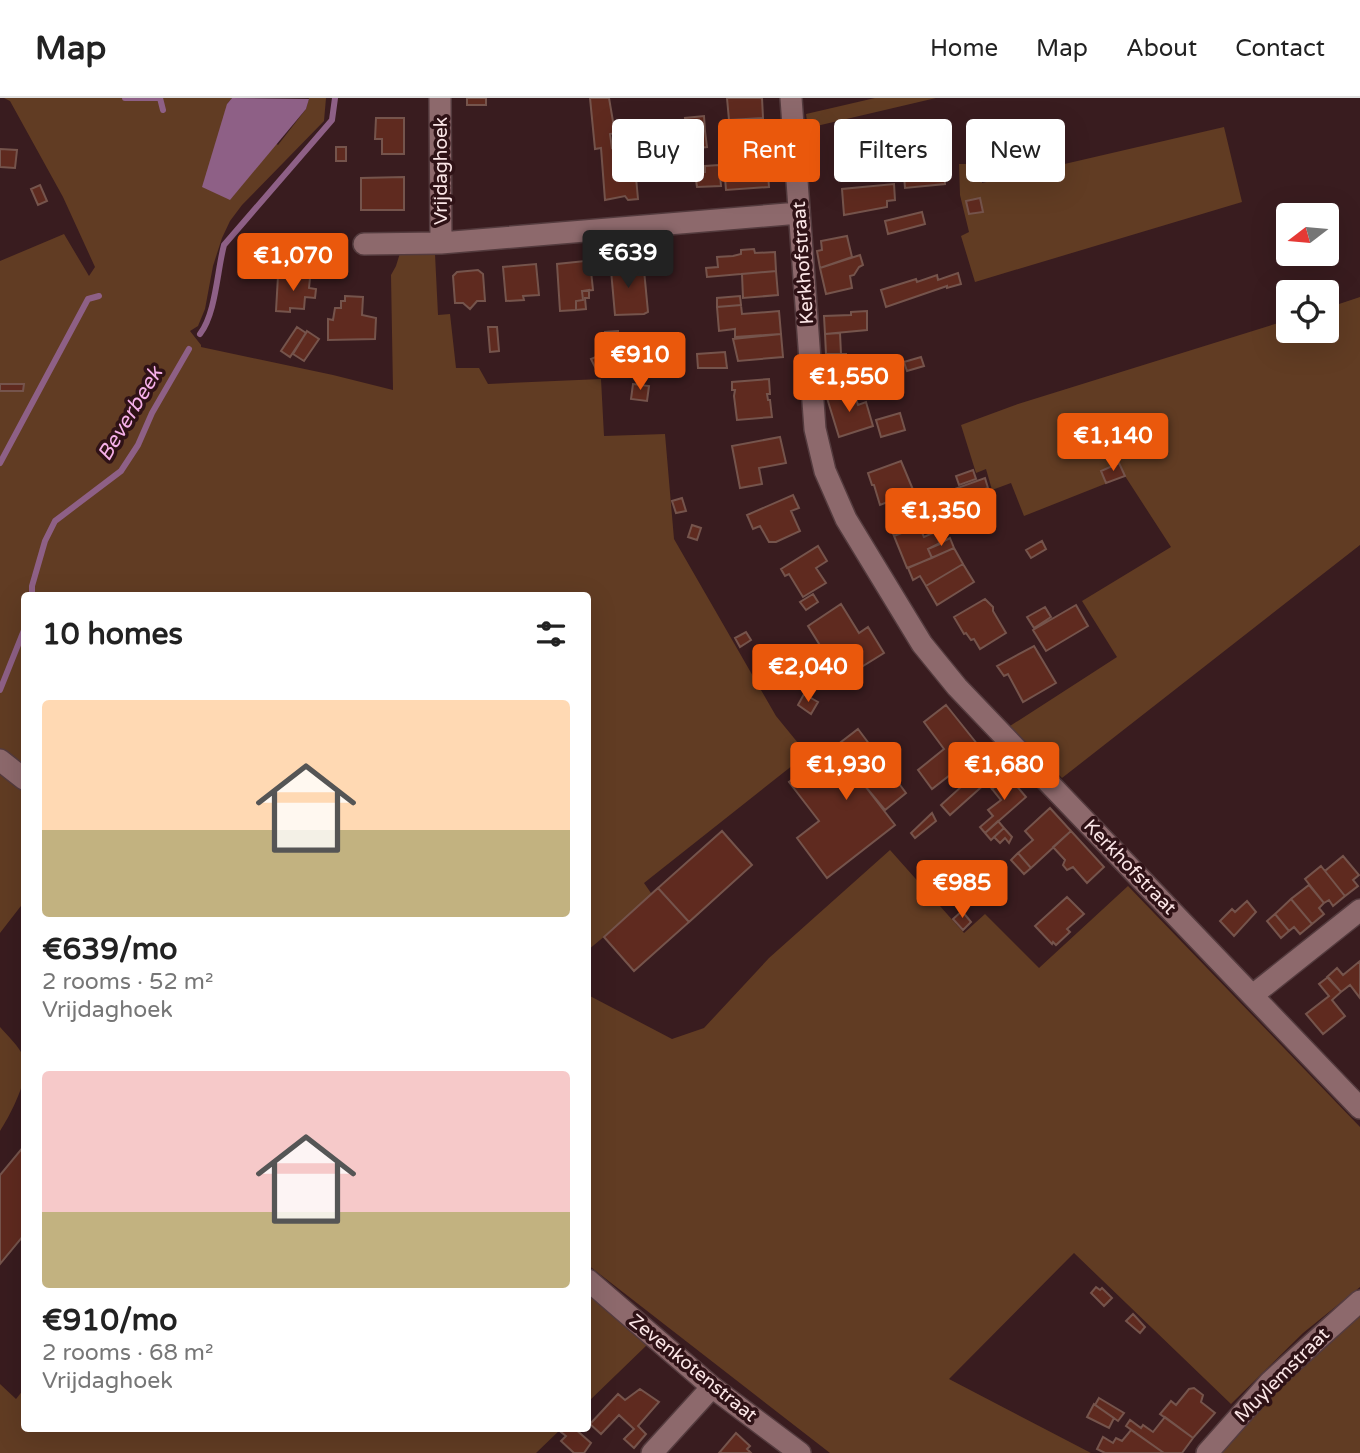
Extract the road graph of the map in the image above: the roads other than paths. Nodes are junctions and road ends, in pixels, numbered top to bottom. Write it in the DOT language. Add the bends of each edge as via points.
graph roads {
  1 [pos="440,98"];
  2 [pos="791,98"];
  3 [pos="799,213"];
  4 [pos="441,243"];
  5 [pos="364,244"];
  6 [pos="0,760"];
  7 [pos="21,777"];
  8 [pos="1360,910"];
  9 [pos="1253,995"];
  10 [pos="1360,1108"];
  11 [pos="591,1283"];
  12 [pos="1360,1301"];
  13 [pos="712,1387"];
  14 [pos="652,1453"];
  15 [pos="800,1453"];
  16 [pos="1207,1453"];
  1 -- 4 [label="street, Vrijdaghoek"];
  2 -- 3 [label="street, Kerkhofstraat"];
  3 -- 4 [label="street, Vrijdaghoek"];
  3 -- 9 [label="street, Kerkhofstraat" via="815,429 825,471 846,519 922,644 957,687"];
  4 -- 5 [label="street, Vrijdaghoek"];
  6 -- 7 [label="street"];
  8 -- 9 [label="street"];
  9 -- 10 [label="street, Kerkhofstraat"];
  11 -- 13 [label="street, Zevenkotenstraat"];
  12 -- 16 [label="street, Muylemstraat" via="1270,1382"];
  13 -- 14 [label="street"];
  13 -- 15 [label="street, Zevenkotenstraat"];
}
